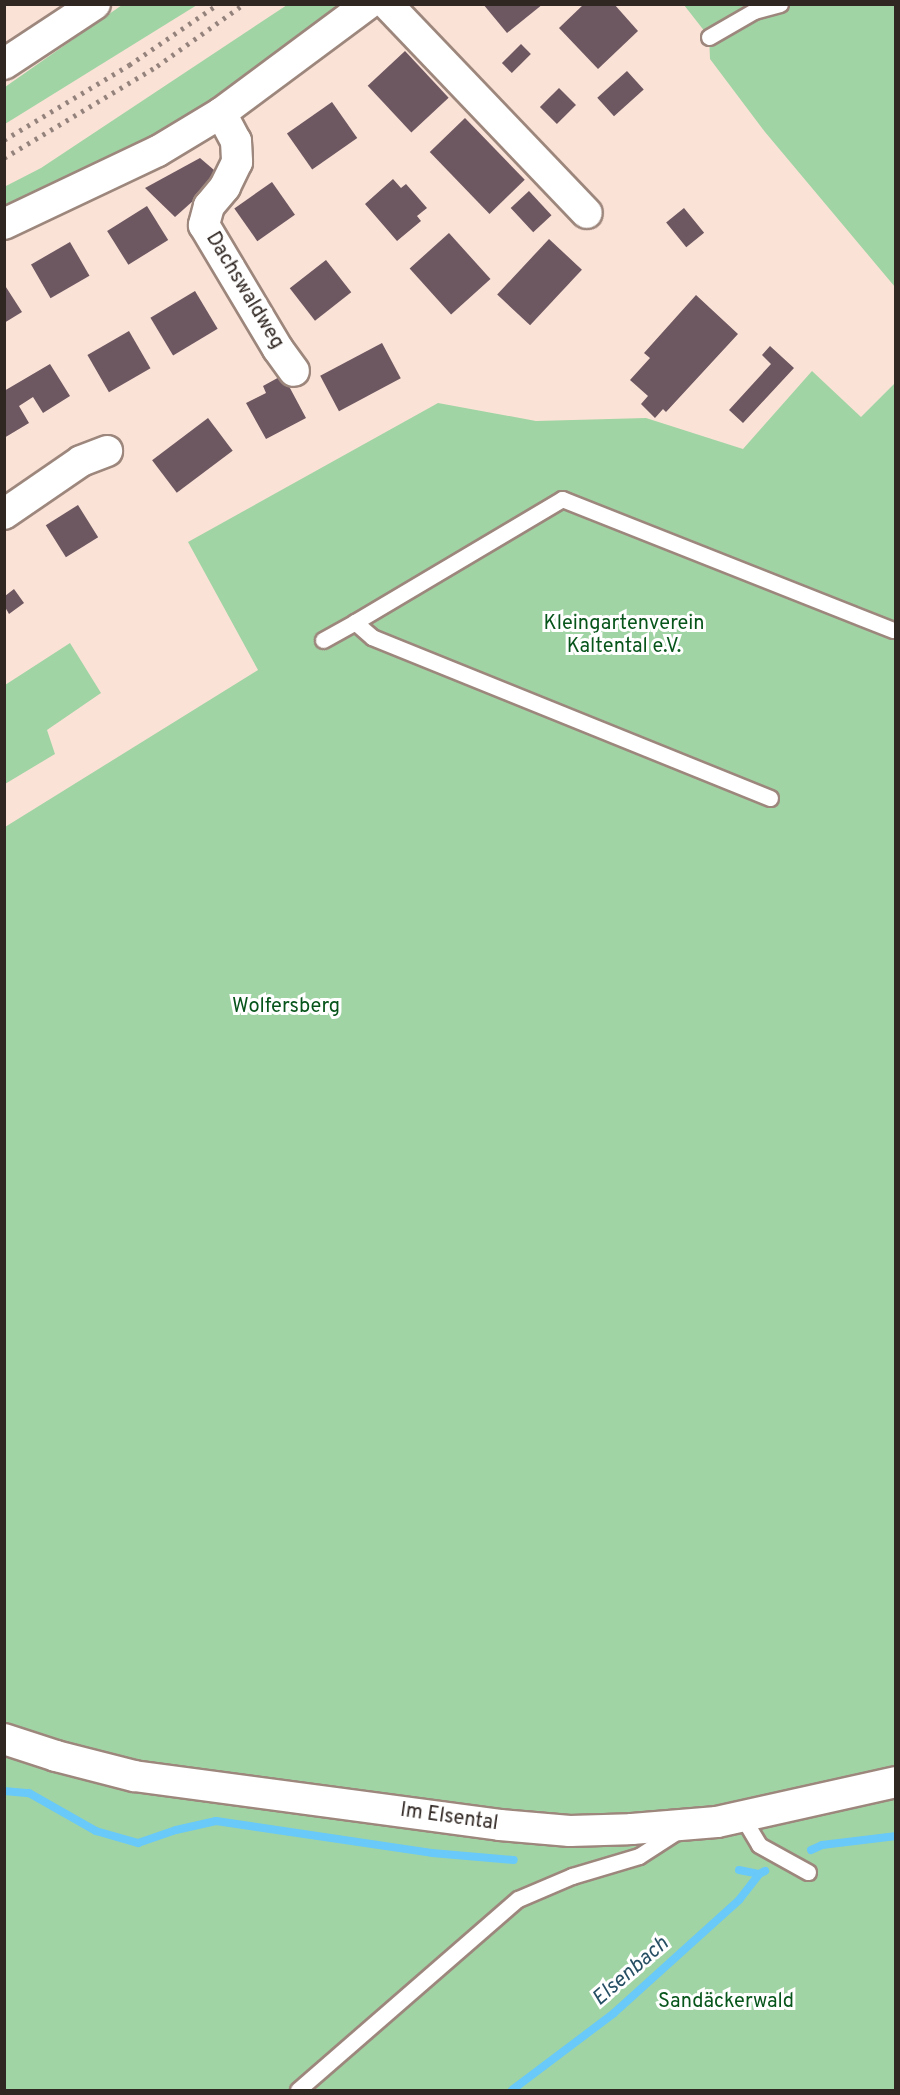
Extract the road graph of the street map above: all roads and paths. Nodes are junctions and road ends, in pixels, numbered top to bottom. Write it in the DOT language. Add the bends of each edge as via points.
graph roads {
  1 [pos="95,4"];
  2 [pos="368,4"];
  3 [pos="387,4"];
  4 [pos="780,4"];
  5 [pos="709,37"];
  6 [pos="4,64"];
  7 [pos="221,112"];
  8 [pos="587,213"];
  9 [pos="4,224"];
  10 [pos="294,371"];
  11 [pos="108,451"];
  12 [pos="4,514"];
  13 [pos="355,622"];
  14 [pos="893,630"];
  15 [pos="323,640"];
  16 [pos="770,798"];
  17 [pos="4,1739"];
  18 [pos="896,1782"];
  19 [pos="743,1818"];
  20 [pos="687,1826"];
  21 [pos="808,1872"];
  22 [pos="298,2091"];
  1 -- 6 [label="street"];
  2 -- 7 [label="street"];
  3 -- 8 [label="street"];
  4 -- 5 [label="lane" via="754,11"];
  7 -- 9 [label="street" via="159,151"];
  7 -- 10 [label="street, Dachswaldweg" via="236,141 237,162 210,206 204,225"];
  11 -- 12 [label="street" via="81,461"];
  13 -- 14 [label="lane" via="562,499"];
  13 -- 15 [label="lane"];
  13 -- 16 [label="lane" via="372,637"];
  17 -- 20 [label="street, Im Elsental" via="134,1776 500,1826 570,1831"];
  18 -- 19 [label="street, Im Elsental"];
  19 -- 20 [label="street, Im Elsental"];
  19 -- 21 [label="lane" via="759,1845"];
  20 -- 22 [label="lane" via="639,1856 572,1876 518,1899"];
}
